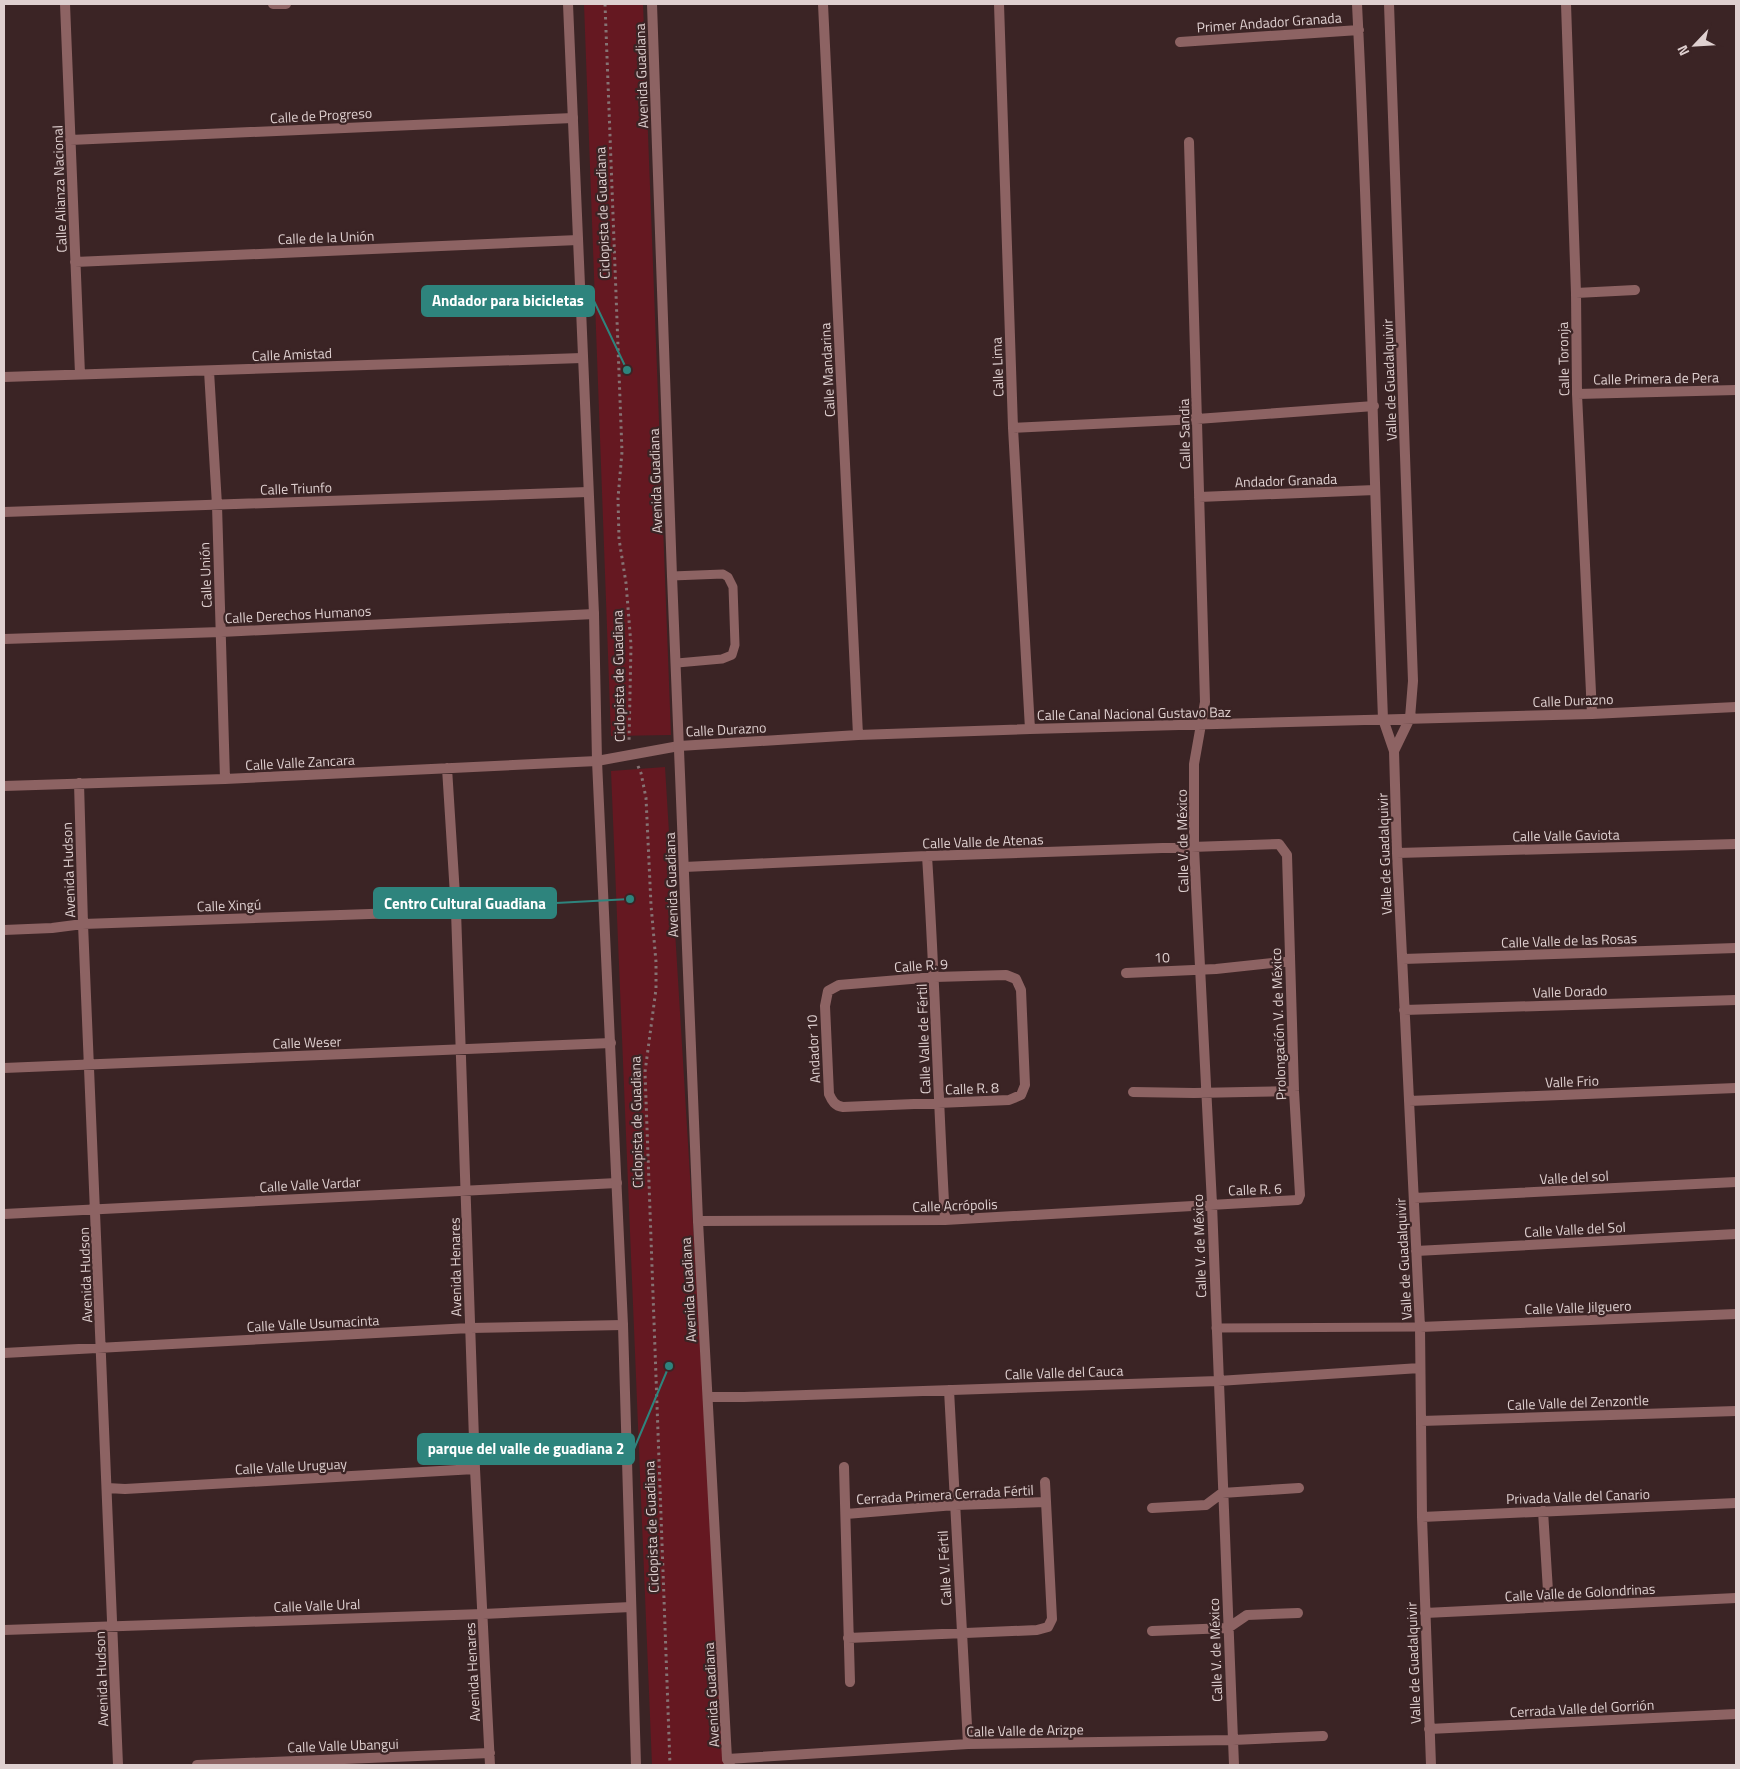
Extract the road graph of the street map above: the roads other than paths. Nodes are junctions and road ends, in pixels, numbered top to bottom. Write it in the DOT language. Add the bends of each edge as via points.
graph roads {
  1 [pos="65,4"];
  2 [pos="273,4"];
  3 [pos="286,4"];
  4 [pos="568,4"];
  5 [pos="652,4"];
  6 [pos="823,4"];
  7 [pos="999,4"];
  8 [pos="1357,4"];
  9 [pos="1389,4"];
  10 [pos="1566,4"];
  11 [pos="1359,30"];
  12 [pos="1180,42"];
  13 [pos="573,118"];
  14 [pos="70,140"];
  15 [pos="1189,142"];
  16 [pos="578,240"];
  17 [pos="76,262"];
  18 [pos="1635,290"];
  19 [pos="1576,293"];
  20 [pos="582,358"];
  21 [pos="210,371"];
  22 [pos="80,374"];
  23 [pos="4,377"];
  24 [pos="1736,390"];
  25 [pos="1577,394"];
  26 [pos="1374,406"];
  27 [pos="1197,419"];
  28 [pos="1013,428"];
  29 [pos="1375,490"];
  30 [pos="588,492"];
  31 [pos="1198,497"];
  32 [pos="217,505"];
  33 [pos="4,512"];
  34 [pos="672,576"];
  35 [pos="594,614"];
  36 [pos="221,632"];
  37 [pos="4,639"];
  38 [pos="677,663"];
  39 [pos="1736,707"];
  40 [pos="1592,714"];
  41 [pos="1410,718"];
  42 [pos="1382,719"];
  43 [pos="1199,725"];
  44 [pos="1030,729"];
  45 [pos="858,735"];
  46 [pos="679,746"];
  47 [pos="1394,751"];
  48 [pos="597,761"];
  49 [pos="447,768"];
  50 [pos="225,779"];
  51 [pos="79,783"];
  52 [pos="4,786"];
  53 [pos="1736,844"];
  54 [pos="1282,846"];
  55 [pos="1194,848"];
  56 [pos="1397,853"];
  57 [pos="927,856"];
  58 [pos="684,867"];
  59 [pos="456,911"];
  60 [pos="83,924"];
  61 [pos="4,930"];
  62 [pos="1736,948"];
  63 [pos="1403,959"];
  64 [pos="1290,961"];
  65 [pos="1200,970"];
  66 [pos="1126,973"];
  67 [pos="935,977"];
  68 [pos="828,991"];
  69 [pos="1736,1000"];
  70 [pos="1404,1010"];
  71 [pos="611,1043"];
  72 [pos="461,1050"];
  73 [pos="90,1064"];
  74 [pos="4,1068"];
  75 [pos="1736,1088"];
  76 [pos="1294,1091"];
  77 [pos="1133,1092"];
  78 [pos="1206,1092"];
  79 [pos="1021,1095"];
  80 [pos="1409,1101"];
  81 [pos="938,1103"];
  82 [pos="835,1104"];
  83 [pos="617,1182"];
  84 [pos="1736,1182"];
  85 [pos="467,1190"];
  86 [pos="1414,1198"];
  87 [pos="1298,1200"];
  88 [pos="1212,1204"];
  89 [pos="96,1210"];
  90 [pos="4,1214"];
  91 [pos="945,1220"];
  92 [pos="698,1221"];
  93 [pos="1736,1234"];
  94 [pos="1416,1251"];
  95 [pos="1736,1314"];
  96 [pos="623,1325"];
  97 [pos="1420,1326"];
  98 [pos="470,1328"];
  99 [pos="1216,1328"];
  100 [pos="102,1348"];
  101 [pos="4,1353"];
  102 [pos="1420,1368"];
  103 [pos="1218,1380"];
  104 [pos="949,1390"];
  105 [pos="709,1397"];
  106 [pos="1736,1411"];
  107 [pos="1421,1421"];
  108 [pos="844,1467"];
  109 [pos="475,1469"];
  110 [pos="1045,1482"];
  111 [pos="108,1488"];
  112 [pos="1298,1488"];
  113 [pos="1222,1493"];
  114 [pos="1046,1502"];
  115 [pos="1736,1503"];
  116 [pos="955,1505"];
  117 [pos="1152,1508"];
  118 [pos="1543,1511"];
  119 [pos="846,1514"];
  120 [pos="1422,1517"];
  121 [pos="1736,1598"];
  122 [pos="631,1607"];
  123 [pos="1549,1607"];
  124 [pos="1298,1613"];
  125 [pos="1425,1613"];
  126 [pos="483,1614"];
  127 [pos="113,1626"];
  128 [pos="1228,1628"];
  129 [pos="4,1630"];
  130 [pos="1152,1631"];
  131 [pos="961,1633"];
  132 [pos="848,1638"];
  133 [pos="850,1682"];
  134 [pos="1736,1714"];
  135 [pos="1429,1729"];
  136 [pos="1323,1736"];
  137 [pos="1233,1740"];
  138 [pos="968,1744"];
  139 [pos="490,1752"];
  140 [pos="729,1762"];
  141 [pos="118,1765"];
  142 [pos="196,1765"];
  143 [pos="490,1765"];
  144 [pos="636,1765"];
  145 [pos="1234,1765"];
  146 [pos="1431,1765"];
  1 -- 14 [label="street, Calle Alianza Nacional"];
  2 -- 3 [label="street"];
  4 -- 13 [label="street"];
  5 -- 34 [label="street, Avenida Guadiana"];
  6 -- 45 [label="street, Calle Mandarina"];
  7 -- 28 [label="street, Calle Lima"];
  8 -- 11 [label="street, Valle de Guadalquivir"];
  9 -- 41 [label="street, Valle de Guadalquivir" via="1413,681"];
  10 -- 19 [label="street, Calle Toronja"];
  11 -- 12 [label="street, Primer Andador Granada"];
  11 -- 26 [label="street, Valle de Guadalquivir"];
  13 -- 14 [label="street, Calle de Progreso"];
  13 -- 16 [label="street"];
  14 -- 17 [label="street, Calle Alianza Nacional"];
  15 -- 27 [label="street, Calle Sandia"];
  16 -- 17 [label="street, Calle de la Unión"];
  16 -- 20 [label="street"];
  17 -- 22 [label="street, Calle Alianza Nacional"];
  18 -- 19 [label="street"];
  19 -- 25 [label="street, Calle Toronja"];
  20 -- 21 [label="street, Calle Amistad"];
  20 -- 30 [label="street"];
  21 -- 22 [label="street, Calle Amistad"];
  21 -- 32 [label="street, Calle Unión"];
  22 -- 23 [label="street, Calle Amistad"];
  24 -- 25 [label="street, Calle Primera de Pera"];
  25 -- 40 [label="street, Calle Toronja"];
  26 -- 27 [label="street"];
  26 -- 29 [label="street, Valle de Guadalquivir"];
  27 -- 28 [label="street"];
  27 -- 31 [label="street, Calle Sandia"];
  28 -- 44 [label="street, Calle Lima"];
  29 -- 31 [label="street, Andador Granada"];
  29 -- 42 [label="street, Valle de Guadalquivir"];
  30 -- 32 [label="street, Calle Triunfo"];
  30 -- 35 [label="street"];
  31 -- 43 [label="street, Calle Sandia" via="1205,702"];
  32 -- 33 [label="street, Calle Triunfo"];
  32 -- 36 [label="street, Calle Unión"];
  34 -- 38 [label="street, Avenida Guadiana"];
  34 -- 38 [label="lane" via="723,574 733,587 735,645 732,655 722,660"];
  35 -- 36 [label="street, Calle Derechos Humanos"];
  35 -- 48 [label="street"];
  36 -- 37 [label="street, Calle Derechos Humanos"];
  36 -- 50 [label="street, Calle Unión"];
  38 -- 46 [label="street, Avenida Guadiana"];
  39 -- 40 [label="street, Calle Durazno"];
  40 -- 41 [label="street, Calle Durazno"];
  41 -- 42 [label="street, Calle Canal Nacional Gustavo Baz"];
  41 -- 47 [label="street, Valle de Guadalquivir"];
  42 -- 43 [label="street, Calle Canal Nacional Gustavo Baz"];
  42 -- 47 [label="street, Valle de Guadalquivir"];
  43 -- 44 [label="street, Calle Canal Nacional Gustavo Baz"];
  43 -- 55 [label="street, Calle V. de México" via="1194,764"];
  44 -- 45 [label="street, Calle Canal Nacional Gustavo Baz"];
  45 -- 46 [label="street, Calle Durazno"];
  46 -- 48 [label="street, Calle Durazno"];
  46 -- 58 [label="street, Avenida Guadiana"];
  47 -- 56 [label="street, Valle de Guadalquivir"];
  48 -- 49 [label="street, Calle Valle Zancara"];
  48 -- 71 [label="street"];
  49 -- 50 [label="street, Calle Valle Zancara"];
  49 -- 59 [label="street, Avenida Henares"];
  50 -- 51 [label="street, Calle Valle Zancara"];
  51 -- 52 [label="street, Calle Valle Zancara"];
  51 -- 60 [label="street, Avenida Hudson"];
  53 -- 56 [label="street, Calle Valle Gaviota"];
  54 -- 55 [label="street, Calle Valle de Atenas"];
  54 -- 64 [label="street, Prolongación V. de México" via="1287,854"];
  55 -- 57 [label="street, Calle Valle de Atenas"];
  55 -- 65 [label="street, Calle V. de México"];
  56 -- 63 [label="street, Valle de Guadalquivir"];
  57 -- 58 [label="street, Calle Valle de Atenas"];
  57 -- 67 [label="street, Calle Valle de Fértil"];
  58 -- 92 [label="street, Avenida Guadiana"];
  59 -- 60 [label="street, Calle Xingú"];
  59 -- 72 [label="street, Avenida Henares"];
  60 -- 61 [label="street, Calle Xingú"];
  60 -- 73 [label="street, Avenida Hudson"];
  62 -- 63 [label="street, Calle Valle de las Rosas"];
  63 -- 70 [label="street, Valle de Guadalquivir"];
  64 -- 65 [label="street"];
  64 -- 76 [label="street, Prolongación V. de México"];
  65 -- 66 [label="street, 10"];
  65 -- 78 [label="street, Calle V. de México"];
  67 -- 68 [label="street, Calle R. 9" via="839,985"];
  67 -- 79 [label="street, Calle R. 9" via="1006,975 1016,979 1021,990 1025,1085"];
  67 -- 81 [label="street, Calle Valle de Fértil"];
  68 -- 82 [label="street, Andador 10" via="825,1006 828,1075 830,1094"];
  69 -- 70 [label="street, Valle Dorado"];
  70 -- 80 [label="street, Valle de Guadalquivir"];
  71 -- 72 [label="street, Calle Weser"];
  71 -- 83 [label="street"];
  72 -- 73 [label="street, Calle Weser"];
  72 -- 85 [label="street, Avenida Henares"];
  73 -- 74 [label="street, Calle Weser"];
  73 -- 89 [label="street, Avenida Hudson"];
  75 -- 80 [label="street, Valle Frio"];
  76 -- 78 [label="street"];
  76 -- 87 [label="street, Prolongación V. de México"];
  77 -- 78 [label="street"];
  78 -- 88 [label="street, Calle V. de México"];
  79 -- 81 [label="street, Calle R. 8" via="1009,1100"];
  80 -- 86 [label="street, Valle de Guadalquivir"];
  81 -- 82 [label="street, Calle R. 8" via="843,1107"];
  81 -- 91 [label="street, Calle Valle de Fértil"];
  83 -- 85 [label="street, Calle Valle Vardar"];
  83 -- 96 [label="street"];
  84 -- 86 [label="street, Valle del sol"];
  85 -- 89 [label="street, Calle Valle Vardar"];
  85 -- 98 [label="street, Avenida Henares"];
  86 -- 94 [label="street, Valle de Guadalquivir"];
  87 -- 88 [label="street, Calle R. 6"];
  88 -- 91 [label="street, Calle Acrópolis"];
  88 -- 99 [label="street, Calle V. de México"];
  89 -- 90 [label="street, Calle Valle Vardar"];
  89 -- 100 [label="street, Avenida Hudson"];
  91 -- 92 [label="street, Calle Acrópolis"];
  92 -- 105 [label="street, Avenida Guadiana"];
  93 -- 94 [label="street, Calle Valle del Sol"];
  94 -- 97 [label="street, Valle de Guadalquivir"];
  95 -- 97 [label="street, Calle Valle Jilguero"];
  96 -- 98 [label="street, Calle Valle Usumacinta"];
  96 -- 122 [label="street"];
  97 -- 99 [label="lane"];
  97 -- 102 [label="street, Valle de Guadalquivir"];
  98 -- 100 [label="street, Calle Valle Usumacinta"];
  98 -- 109 [label="street, Avenida Henares"];
  99 -- 103 [label="street, Calle V. de México"];
  100 -- 101 [label="street, Calle Valle Usumacinta"];
  100 -- 111 [label="street, Avenida Hudson"];
  102 -- 103 [label="street, Calle Valle del Cauca"];
  102 -- 107 [label="street, Valle de Guadalquivir"];
  103 -- 104 [label="street, Calle Valle del Cauca"];
  103 -- 113 [label="street, Calle V. de México"];
  104 -- 105 [label="street, Calle Valle del Cauca"];
  104 -- 116 [label="street, Calle V. Fértil"];
  105 -- 140 [label="street, Avenida Guadiana"];
  106 -- 107 [label="street, Calle Valle del Zenzontle"];
  107 -- 120 [label="street, Valle de Guadalquivir"];
  108 -- 119 [label="street"];
  109 -- 111 [label="street, Calle Valle Uruguay"];
  109 -- 126 [label="street, Avenida Henares"];
  110 -- 114 [label="street"];
  111 -- 127 [label="street, Avenida Hudson"];
  112 -- 113 [label="street"];
  113 -- 117 [label="street" via="1206,1505"];
  113 -- 128 [label="street, Calle V. de México"];
  114 -- 116 [label="street, Cerrada Primera Cerrada Fértil"];
  114 -- 131 [label="street" via="1052,1619 1048,1627"];
  115 -- 118 [label="street, Privada Valle del Canario"];
  116 -- 119 [label="street, Cerrada Primera Cerrada Fértil"];
  116 -- 131 [label="street, Calle V. Fértil"];
  118 -- 120 [label="street, Privada Valle del Canario"];
  118 -- 123 [label="street"];
  119 -- 132 [label="street"];
  120 -- 125 [label="street, Valle de Guadalquivir"];
  121 -- 123 [label="street, Calle Valle de Golondrinas"];
  122 -- 126 [label="street, Calle Valle Ural"];
  122 -- 144 [label="street"];
  123 -- 125 [label="street, Calle Valle de Golondrinas"];
  124 -- 128 [label="street" via="1247,1616"];
  125 -- 135 [label="street, Valle de Guadalquivir"];
  126 -- 127 [label="street, Calle Valle Ural"];
  126 -- 139 [label="street, Avenida Henares"];
  127 -- 129 [label="street, Calle Valle Ural"];
  127 -- 141 [label="street, Avenida Hudson"];
  128 -- 130 [label="street"];
  128 -- 137 [label="street, Calle V. de México"];
  131 -- 132 [label="street"];
  131 -- 138 [label="street, Calle V. Fértil"];
  132 -- 133 [label="street"];
  134 -- 135 [label="street, Cerrada Valle del Gorrión"];
  135 -- 146 [label="street, Valle de Guadalquivir"];
  136 -- 137 [label="street, Calle Valle de Arizpe"];
  137 -- 138 [label="street, Calle Valle de Arizpe"];
  137 -- 145 [label="street, Calle V. de México"];
  138 -- 140 [label="street, Calle Valle de Arizpe"];
  139 -- 142 [label="street, Calle Valle Ubangui"];
  139 -- 143 [label="street, Avenida Henares"];
}
